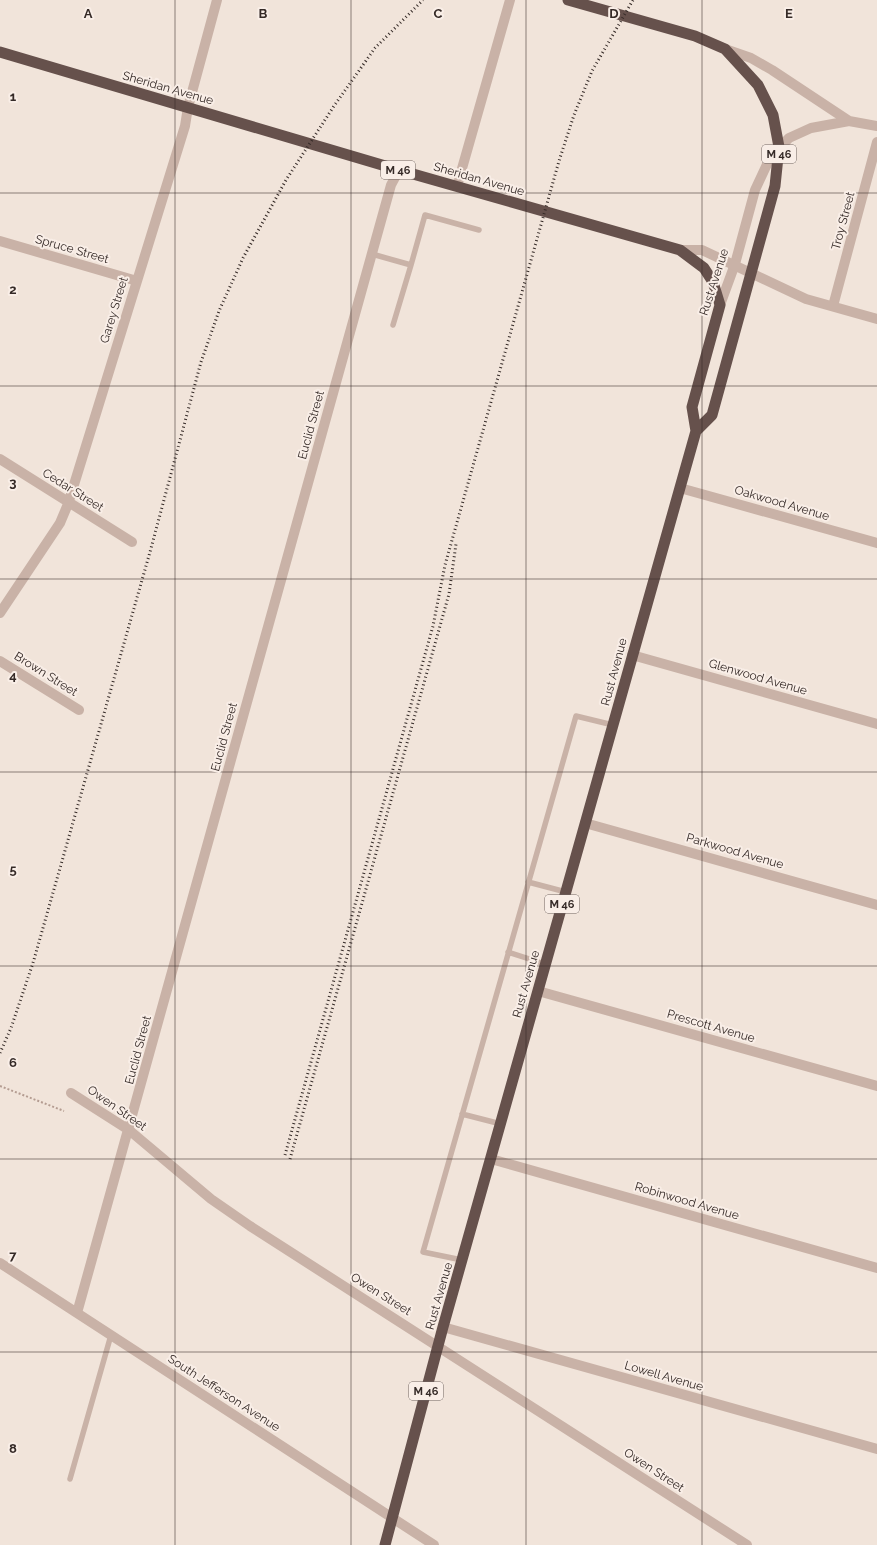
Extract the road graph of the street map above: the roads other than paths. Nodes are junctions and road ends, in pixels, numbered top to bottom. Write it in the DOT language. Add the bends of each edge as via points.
graph roads {
  1 [pos="217,0"];
  2 [pos="510,0"];
  3 [pos="568,0"];
  4 [pos="725,49"];
  5 [pos="0,52"];
  6 [pos="188,107"];
  7 [pos="849,121"];
  8 [pos="877,126"];
  9 [pos="877,142"];
  10 [pos="779,147"];
  11 [pos="399,170"];
  12 [pos="457,186"];
  13 [pos="479,230"];
  14 [pos="0,241"];
  15 [pos="680,250"];
  16 [pos="372,254"];
  17 [pos="735,264"];
  18 [pos="411,265"];
  19 [pos="751,273"];
  20 [pos="137,281"];
  21 [pos="720,305"];
  22 [pos="833,306"];
  23 [pos="877,319"];
  24 [pos="393,325"];
  25 [pos="696,432"];
  26 [pos="0,459"];
  27 [pos="680,488"];
  28 [pos="68,504"];
  29 [pos="132,542"];
  30 [pos="877,543"];
  31 [pos="0,613"];
  32 [pos="632,655"];
  33 [pos="0,661"];
  34 [pos="79,710"];
  35 [pos="877,724"];
  36 [pos="613,725"];
  37 [pos="585,823"];
  38 [pos="528,882"];
  39 [pos="566,892"];
  40 [pos="877,905"];
  41 [pos="508,952"];
  42 [pos="545,964"];
  43 [pos="538,991"];
  44 [pos="877,1086"];
  45 [pos="71,1093"];
  46 [pos="462,1114"];
  47 [pos="500,1124"];
  48 [pos="129,1130"];
  49 [pos="491,1159"];
  50 [pos="462,1260"];
  51 [pos="0,1263"];
  52 [pos="877,1268"];
  53 [pos="77,1313"];
  54 [pos="443,1327"];
  55 [pos="112,1335"];
  56 [pos="438,1346"];
  57 [pos="877,1449"];
  58 [pos="70,1479"];
  59 [pos="392,1518"];
  60 [pos="385,1545"];
  61 [pos="434,1545"];
  62 [pos="747,1545"];
  1 -- 6 [label="street, Garey Street"];
  2 -- 12 [label="street"];
  3 -- 4 [label="highway, M 46" via="695,36"];
  4 -- 7 [label="street" via="751,58 772,70"];
  4 -- 10 [label="highway, Rust Avenue / M 46" via="747,71 761,91 773,115"];
  5 -- 6 [label="highway, Sheridan Avenue / M 46"];
  6 -- 11 [label="highway, Sheridan Avenue / M 46"];
  6 -- 20 [label="street, Garey Street" via="185,126"];
  7 -- 8 [label="street"];
  7 -- 10 [label="street, Rust Avenue" via="811,128 789,138"];
  9 -- 22 [label="street, Troy Street"];
  10 -- 17 [label="street, Rust Avenue" via="759,177"];
  10 -- 19 [label="highway, Rust Avenue / M 46" via="775,186"];
  11 -- 12 [label="highway, Sheridan Avenue / M 46"];
  11 -- 16 [label="street, Euclid Street" via="391,185"];
  12 -- 15 [label="highway, Sheridan Avenue / M 46"];
  13 -- 18 [label="lane" via="425,215"];
  14 -- 20 [label="street, Spruce Street"];
  15 -- 17 [label="street, Sheridan Avenue" via="702,250"];
  15 -- 21 [label="highway, M 46" via="704,268 713,282"];
  16 -- 18 [label="lane"];
  16 -- 48 [label="street, Euclid Street"];
  17 -- 19 [label="street, Sheridan Avenue"];
  17 -- 21 [label="street, Rust Avenue"];
  18 -- 24 [label="lane"];
  19 -- 22 [label="street, Sheridan Avenue" via="787,291"];
  19 -- 25 [label="highway, Rust Avenue / M 46" via="712,415"];
  20 -- 28 [label="street, Garey Street"];
  21 -- 25 [label="highway, Rust Avenue / M 46" via="692,407"];
  22 -- 23 [label="street, Sheridan Avenue"];
  25 -- 27 [label="highway, Rust Avenue / M 46"];
  26 -- 28 [label="street, Cedar Street"];
  27 -- 30 [label="street, Oakwood Avenue"];
  27 -- 32 [label="highway, Rust Avenue / M 46"];
  28 -- 29 [label="street, Cedar Street"];
  28 -- 31 [label="street, Garey Street" via="60,523"];
  32 -- 35 [label="street, Glenwood Avenue"];
  32 -- 36 [label="highway, Rust Avenue / M 46"];
  33 -- 34 [label="street, Brown Street"];
  36 -- 37 [label="highway, Rust Avenue / M 46"];
  36 -- 38 [label="lane" via="576,716"];
  37 -- 39 [label="highway, Rust Avenue / M 46"];
  37 -- 40 [label="street, Parkwood Avenue"];
  38 -- 39 [label="lane"];
  38 -- 41 [label="lane"];
  39 -- 42 [label="highway, Rust Avenue / M 46"];
  41 -- 42 [label="lane"];
  41 -- 46 [label="lane"];
  42 -- 43 [label="highway, Rust Avenue / M 46"];
  43 -- 44 [label="street, Prescott Avenue"];
  43 -- 47 [label="highway, Rust Avenue / M 46"];
  45 -- 48 [label="street, Owen Street"];
  46 -- 47 [label="lane"];
  46 -- 50 [label="lane" via="423,1252"];
  47 -- 49 [label="highway, Rust Avenue / M 46"];
  48 -- 53 [label="street, Euclid Street"];
  48 -- 56 [label="street, Owen Street" via="210,1199"];
  49 -- 50 [label="highway, Rust Avenue / M 46"];
  49 -- 52 [label="street, Robinwood Avenue"];
  50 -- 54 [label="highway, Rust Avenue / M 46"];
  51 -- 53 [label="street, South Jefferson Avenue"];
  53 -- 55 [label="street, South Jefferson Avenue"];
  54 -- 56 [label="highway, Rust Avenue / M 46"];
  54 -- 57 [label="street, Lowell Avenue"];
  55 -- 58 [label="lane"];
  55 -- 59 [label="street, South Jefferson Avenue"];
  56 -- 59 [label="highway, Rust Avenue / M 46"];
  56 -- 62 [label="street, Owen Street"];
  59 -- 60 [label="highway, Rust Avenue / M 46"];
  59 -- 61 [label="street, South Jefferson Avenue"];
}
